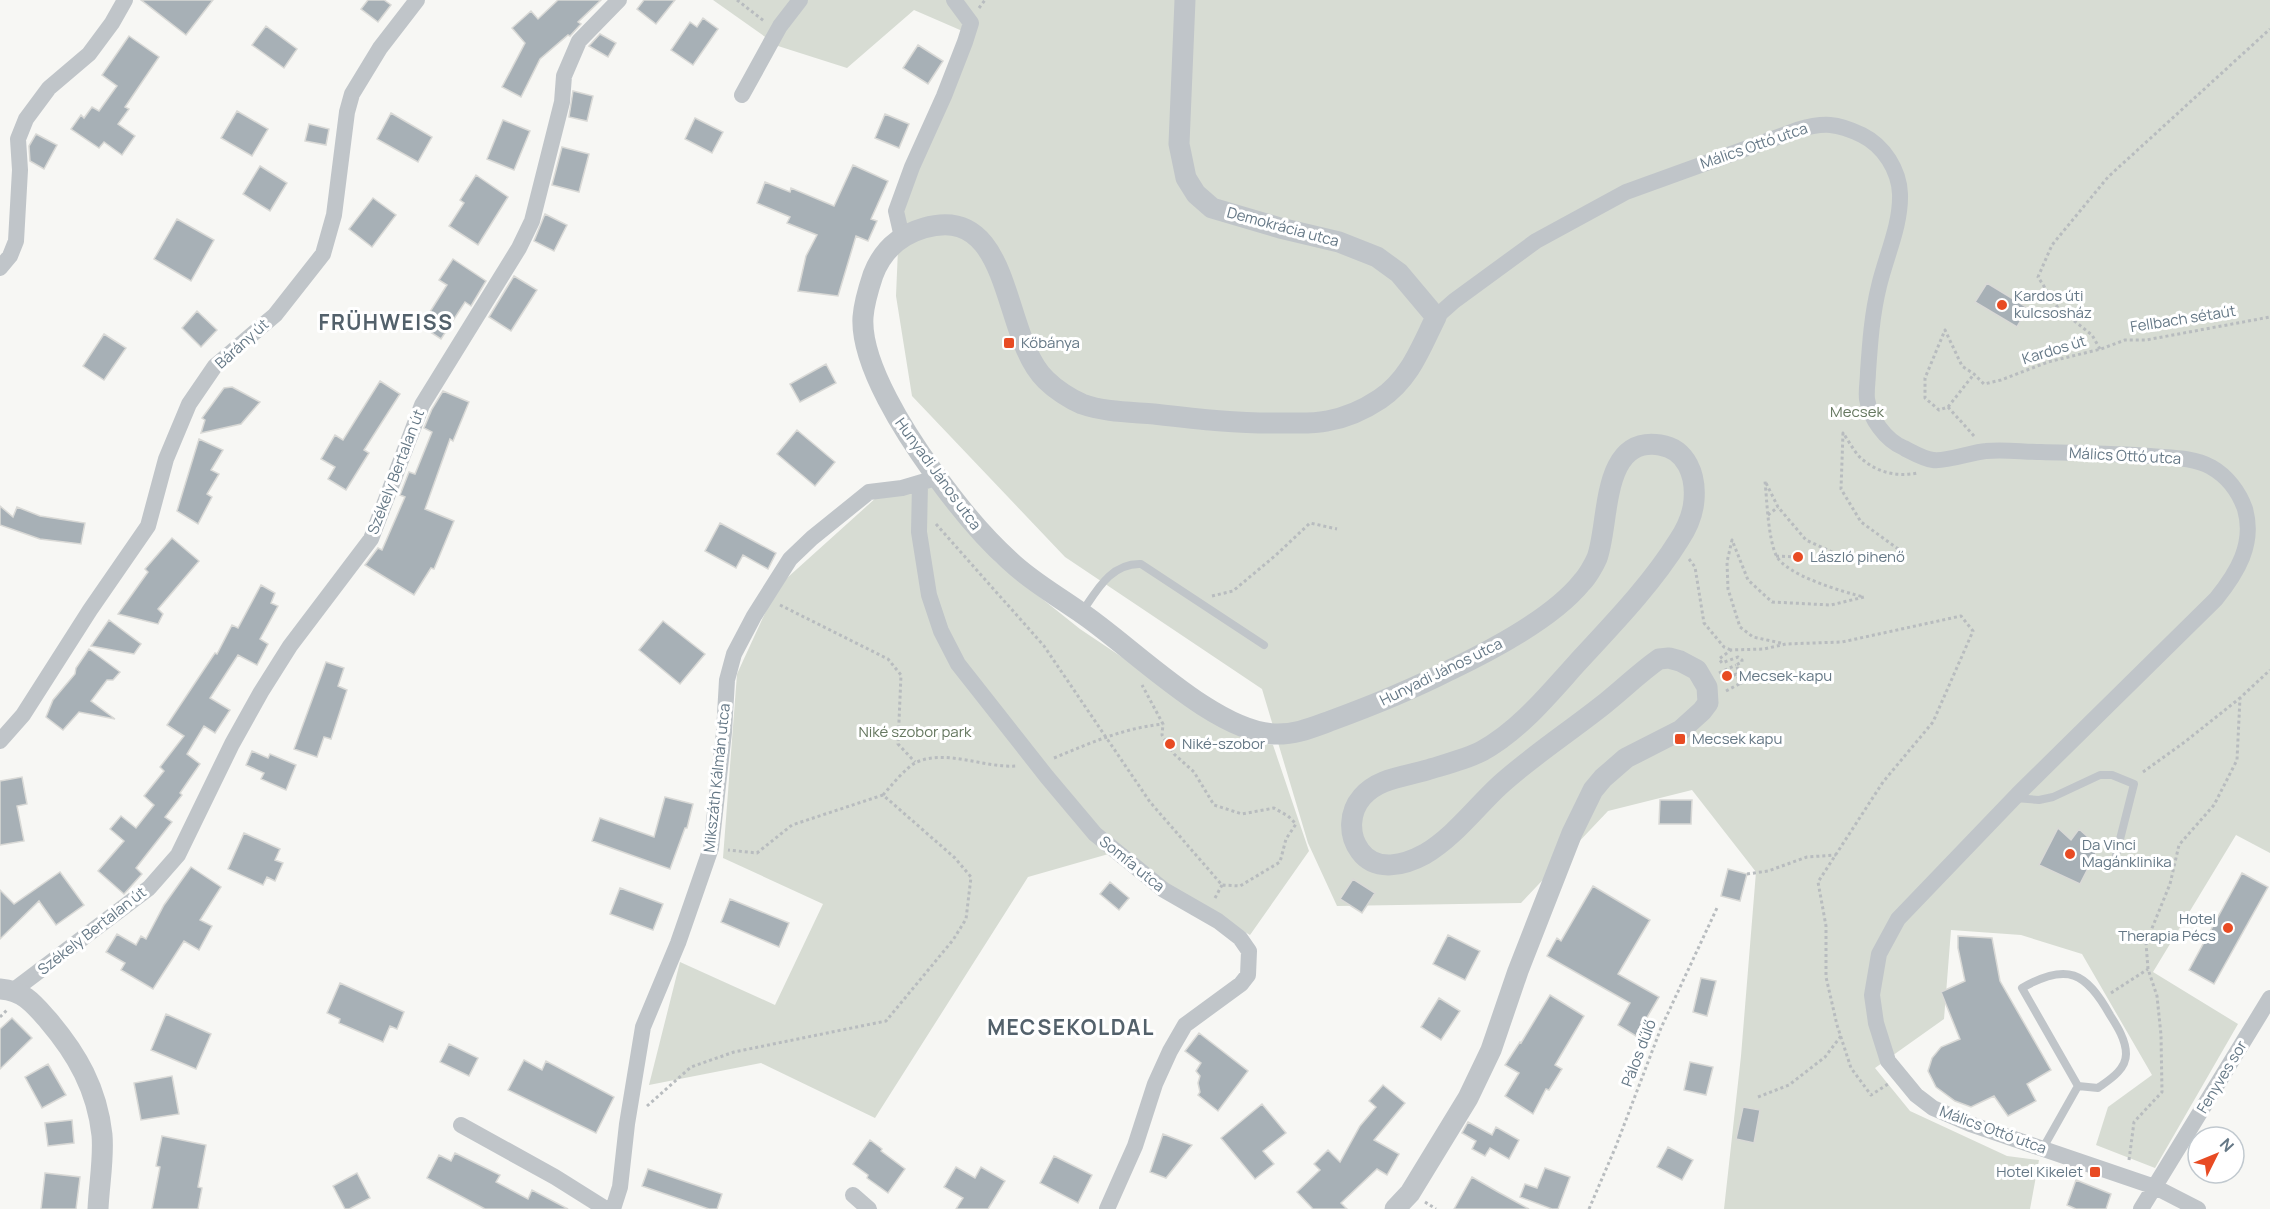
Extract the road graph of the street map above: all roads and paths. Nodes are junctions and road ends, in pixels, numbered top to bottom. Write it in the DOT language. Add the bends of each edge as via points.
graph roads {
  1 [pos="124,0"];
  2 [pos="417,0"];
  3 [pos="619,0"];
  4 [pos="737,0"];
  5 [pos="800,0"];
  6 [pos="954,0"];
  7 [pos="1185,0"];
  8 [pos="2270,29"];
  9 [pos="777,31"];
  10 [pos="742,95"];
  11 [pos="902,237"];
  12 [pos="0,268"];
  13 [pos="1437,316"];
  14 [pos="2270,317"];
  15 [pos="2100,349"];
  16 [pos="1974,374"];
  17 [pos="1948,407"];
  18 [pos="1987,450"];
  19 [pos="1933,460"];
  20 [pos="928,481"];
  21 [pos="919,506"];
  22 [pos="1778,507"];
  23 [pos="1768,515"];
  24 [pos="1337,529"];
  25 [pos="1678,542"];
  26 [pos="1776,556"];
  27 [pos="1798,557"];
  28 [pos="765,597"];
  29 [pos="1196,601"];
  30 [pos="1082,613"];
  31 [pos="1786,644"];
  32 [pos="1264,645"];
  33 [pos="1731,650"];
  34 [pos="1132,651"];
  35 [pos="1736,665"];
  36 [pos="2270,670"];
  37 [pos="1711,679"];
  38 [pos="1719,684"];
  39 [pos="2240,698"];
  40 [pos="0,741"];
  41 [pos="2143,772"];
  42 [pos="883,795"];
  43 [pos="2015,798"];
  44 [pos="711,848"];
  45 [pos="1836,855"];
  46 [pos="2116,855"];
  47 [pos="1747,874"];
  48 [pos="1222,885"];
  49 [pos="1215,898"];
  50 [pos="1717,908"];
  51 [pos="2148,969"];
  52 [pos="5,994"];
  53 [pos="2270,999"];
  54 [pos="2102,1000"];
  55 [pos="1841,1036"];
  56 [pos="1899,1077"];
  57 [pos="2078,1086"];
  58 [pos="1758,1097"];
  59 [pos="627,1124"];
  60 [pos="461,1125"];
  61 [pos="2043,1148"];
  62 [pos="2127,1177"];
  63 [pos="2155,1187"];
  64 [pos="853,1195"];
  65 [pos="98,1209"];
  66 [pos="606,1209"];
  67 [pos="613,1209"];
  68 [pos="869,1209"];
  69 [pos="1107,1209"];
  70 [pos="1395,1209"];
  71 [pos="1589,1209"];
  72 [pos="2141,1209"];
  73 [pos="2198,1209"];
  1 -- 12 [label="street" via="89,54 49,88 26,119 18,139 16,242"];
  2 -- 40 [label="street, Bárány út" via="380,48 352,94 334,215 323,254 275,315 215,366 189,404 166,459 148,526 22,715"];
  3 -- 52 [label="street, Székely Bertalan út" via="579,41 564,76 562,102 532,221 422,405 371,539 290,646 261,692 178,855 149,888"];
  4 -- 9 [label="path"];
  5 -- 9 [label="street"];
  6 -- 11 [label="street" via="970,22 896,211"];
  7 -- 13 [label="street, Demokrácia utca" via="1179,144 1186,178 1196,194 1212,208 1339,242 1377,257 1399,273"];
  8 -- 15 [label="path, Kardos út" via="2108,177 2052,245 2038,277 2058,308 2092,335"];
  9 -- 10 [label="street"];
  11 -- 13 [label="street, Hunyadi János utca" via="941,225 978,236 1000,274 1034,367 1047,382 1079,403 1105,410 1246,423 1322,423 1376,403 1395,388 1418,358"];
  11 -- 20 [label="street, Hunyadi János utca" via="885,252 874,271 862,323 868,353"];
  13 -- 19 [label="street, Málics Ottó utca" via="1536,241 1626,192 1815,124 1835,124 1879,147 1897,175 1900,194 1872,322 1867,399 1875,421 1887,436 1900,447"];
  14 -- 15 [label="path, Fellbach sétaút" via="2125,340"];
  15 -- 16 [label="path, Kardos út" via="1984,384"];
  16 -- 17 [label="path"];
  16 -- 17 [label="path" via="1962,366 1945,330 1925,378 1925,398 1939,410"];
  17 -- 18 [label="path"];
  18 -- 19 [label="street, Málics Ottó utca"];
  18 -- 43 [label="street, Málics Ottó utca" via="2125,454 2193,461 2226,478 2247,518 2246,550 2230,582 2216,599"];
  19 -- 22 [label="path" via="1921,472 1889,474 1863,460 1843,433 1841,489 1861,522 1901,551 1880,559 1848,559 1806,540"];
  20 -- 21 [label="street, Somfa utca"];
  20 -- 28 [label="street, Mikszáth Kálmán utca" via="869,492 857,500 790,559"];
  20 -- 30 [label="street, Hunyadi János utca" via="1015,566"];
  21 -- 48 [label="path" via="1044,646 1150,802"];
  21 -- 69 [label="street, Somfa utca" via="929,595 958,664 1095,834 1164,890 1218,921 1240,938 1249,951 1248,975 1241,984 1185,1026 1170,1051"];
  22 -- 23 [label="path"];
  22 -- 23 [label="path" via="1765,481"];
  23 -- 26 [label="path"];
  24 -- 29 [label="path" via="1310,523 1233,591"];
  25 -- 33 [label="path" via="1695,567 1704,623"];
  25 -- 34 [label="street, Hunyadi János utca" via="1694,510 1693,478 1688,465 1670,447 1659,444 1634,449 1623,458 1612,480 1598,555 1587,576 1558,606 1450,671 1355,712 1287,735 1258,733 1230,721 1205,707"];
  25 -- 70 [label="street, Hunyadi János utca" via="1640,595 1520,723 1480,752 1377,784 1352,812 1354,841 1367,859 1393,866 1423,856 1502,784 1659,659 1688,664 1697,670 1707,687 1708,703 1694,719 1626,758 1593,790 1572,833 1491,1050 1468,1098 1410,1193"];
  26 -- 27 [label="path"];
  26 -- 31 [label="path" via="1788,569 1836,591 1864,597 1831,605 1772,602 1748,580 1732,540 1727,562 1728,589 1740,627 1753,637"];
  28 -- 42 [label="path" via="888,659 901,675 898,744 915,762"];
  28 -- 44 [label="street, Mikszáth Kálmán utca" via="734,654 727,680"];
  29 -- 30 [label="lane" via="1141,564 1131,564 1111,574"];
  29 -- 32 [label="lane"];
  30 -- 34 [label="street, Hunyadi János utca"];
  31 -- 33 [label="path"];
  31 -- 45 [label="path" via="1842,642 1961,616 1973,631 1933,722 1883,782"];
  33 -- 35 [label="path" via="1719,659 1722,663 1738,657 1742,662"];
  34 -- 48 [label="path" via="1138,678 1163,724 1162,735 1174,754 1194,772 1214,805 1242,814 1274,808 1296,824 1286,839 1280,862 1240,886"];
  35 -- 37 [label="path"];
  35 -- 38 [label="path" via="1744,682 1736,674"];
  36 -- 39 [label="path"];
  39 -- 41 [label="path"];
  39 -- 51 [label="path" via="2237,760 2214,805 2179,845 2170,884 2146,943"];
  42 -- 44 [label="path" via="792,825 757,853"];
  42 -- 59 [label="path" via="971,877 966,919 952,940 886,1020 734,1052 691,1067"];
  43 -- 46 [label="lane" via="2046,799 2100,775 2112,775 2134,784"];
  43 -- 56 [label="street, Málics Ottó utca" via="1898,919 1879,954 1872,994 1876,1023 1888,1061"];
  44 -- 59 [label="street, Mikszáth Kálmán utca" via="643,1027"];
  45 -- 47 [label="path" via="1807,857"];
  45 -- 55 [label="path" via="1818,882 1826,926 1826,977"];
  48 -- 49 [label="path"];
  50 -- 71 [label="path, Pálos dűlő" via="1661,1028"];
  51 -- 54 [label="path"];
  51 -- 62 [label="path" via="2157,996 2162,1092 2134,1122"];
  52 -- 65 [label="street" via="34,1004 69,1045 92,1088 102,1136"];
  53 -- 63 [label="street, Fenyves sor"];
  54 -- 57 [label="lane" via="2127,1054 2118,1073 2098,1088"];
  54 -- 57 [label="lane" via="2083,979 2068,973 2042,977 2022,988"];
  55 -- 56 [label="path" via="1851,1068 1871,1095"];
  55 -- 58 [label="path" via="1826,1057 1789,1085"];
  56 -- 61 [label="street, Málics Ottó utca" via="1933,1108"];
  57 -- 61 [label="lane"];
  59 -- 67 [label="street, Mikszáth Kálmán utca" via="620,1188"];
  60 -- 66 [label="street"];
  61 -- 62 [label="street, Málics Ottó utca"];
  62 -- 63 [label="street, Málics Ottó utca"];
  63 -- 72 [label="street, Fenyves sor"];
  63 -- 73 [label="street, Málics Ottó utca"];
  64 -- 68 [label="street"];
}
